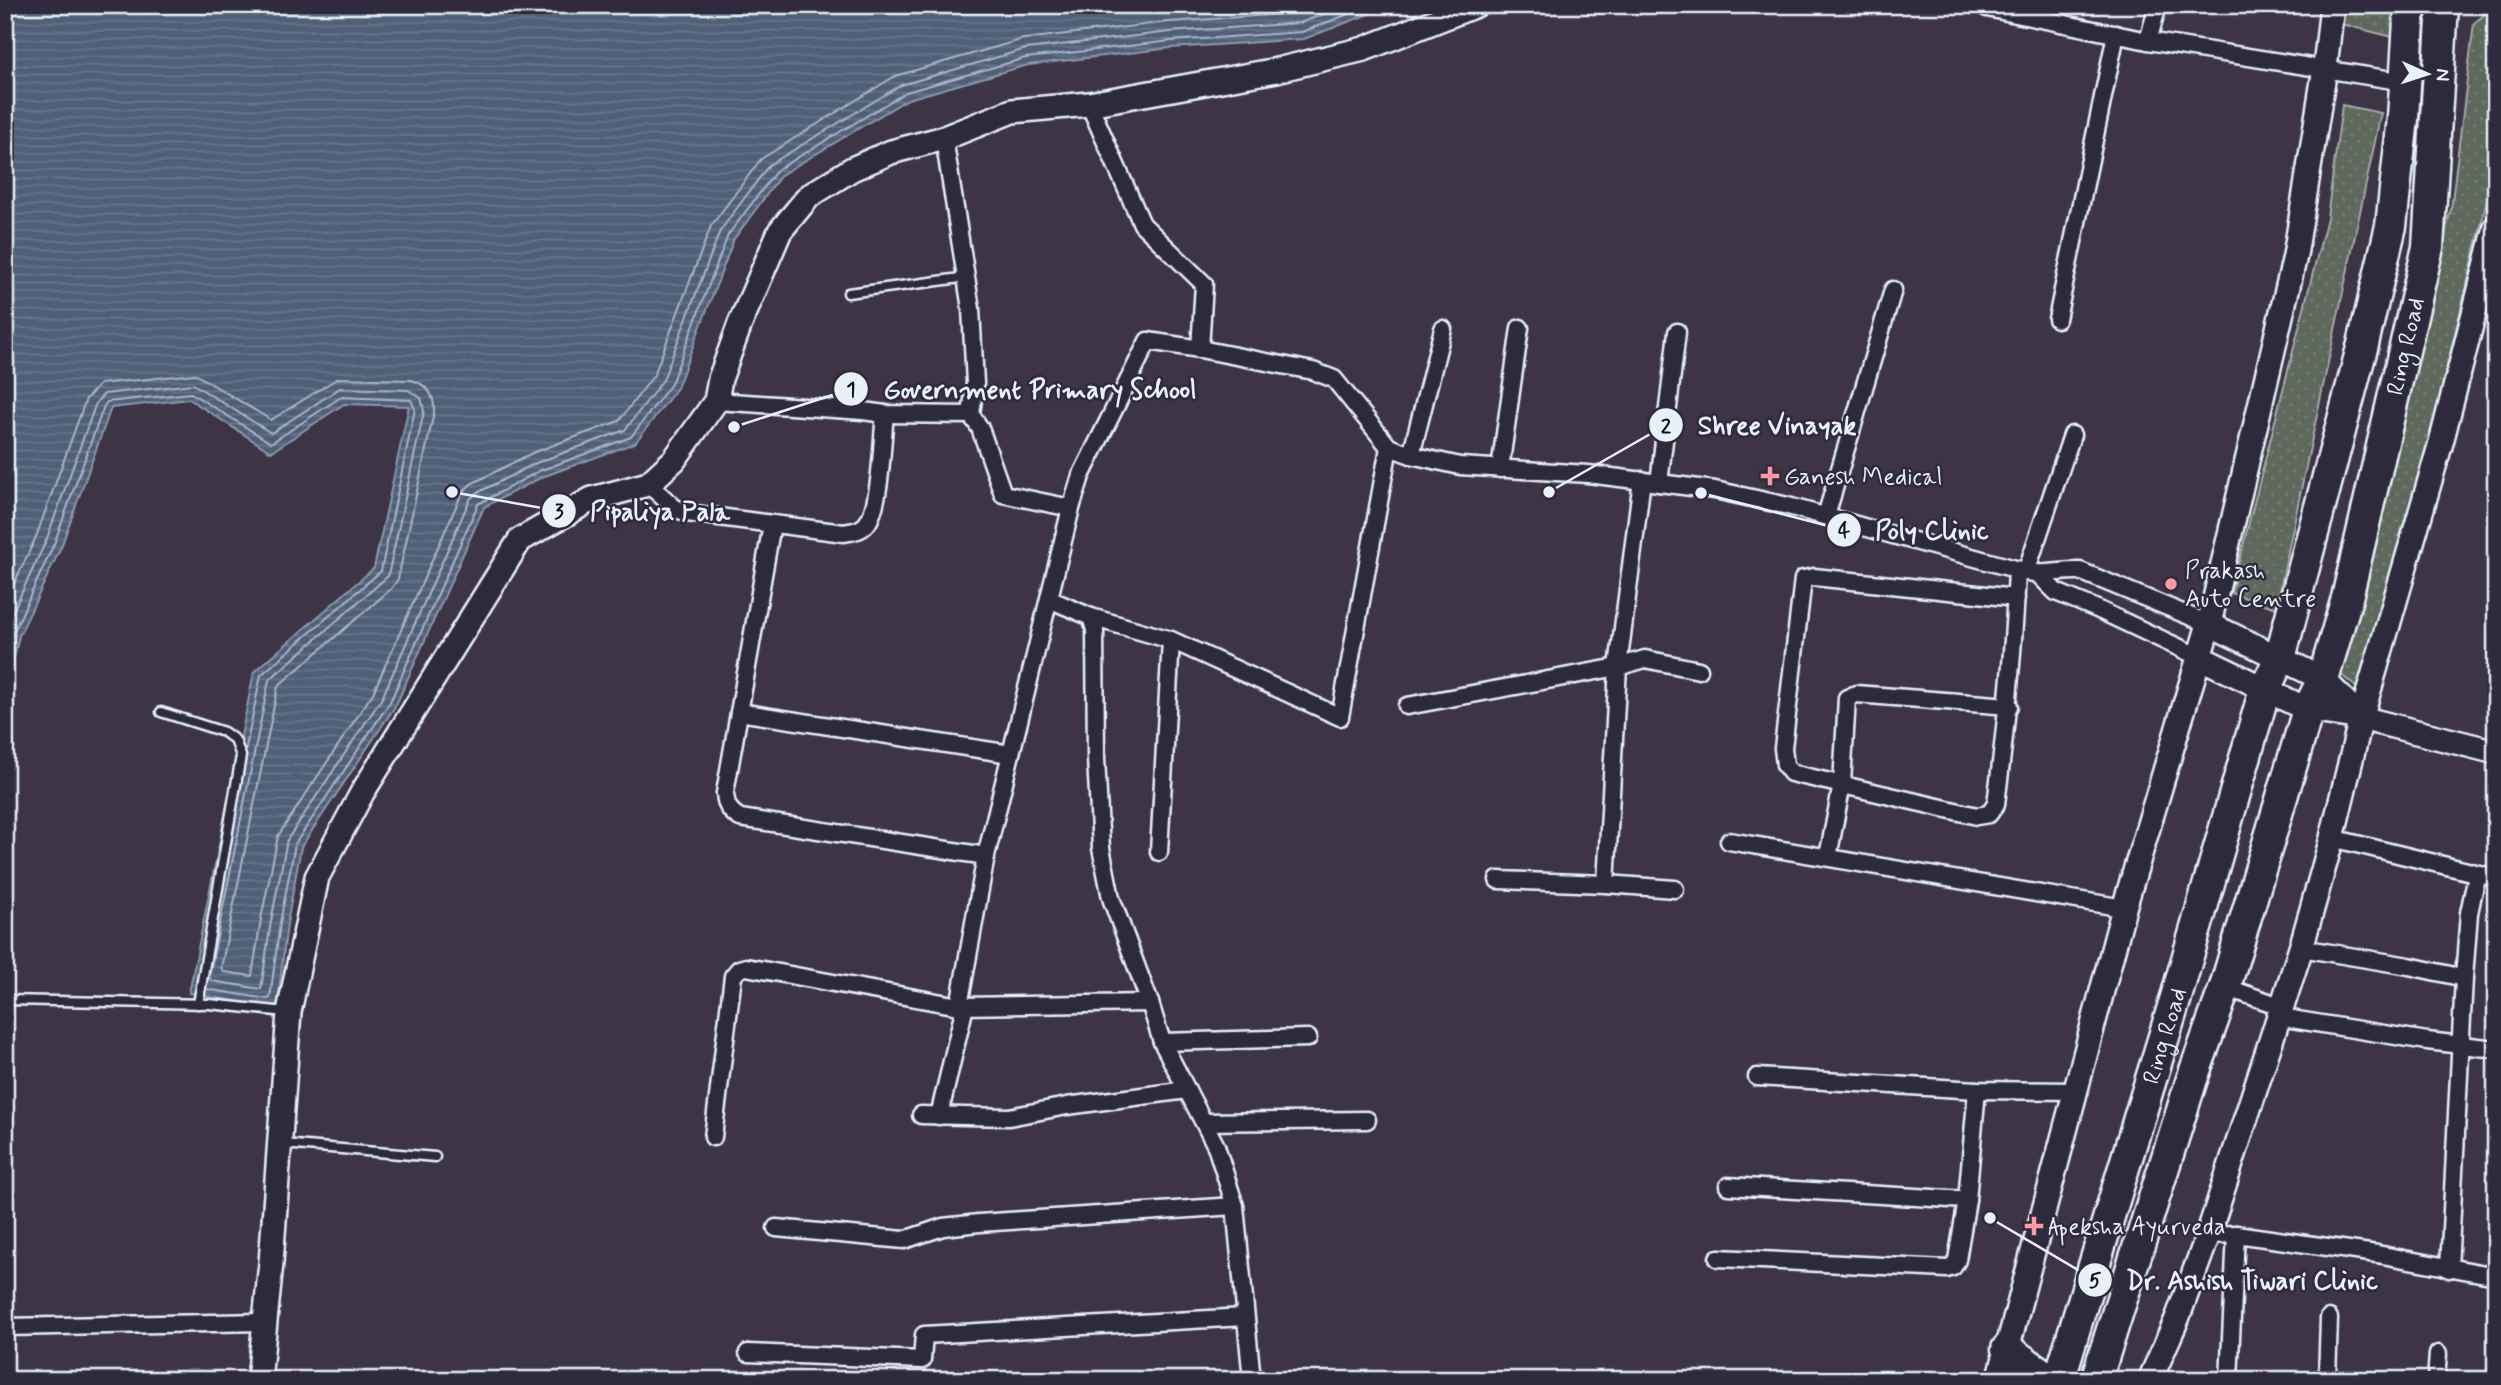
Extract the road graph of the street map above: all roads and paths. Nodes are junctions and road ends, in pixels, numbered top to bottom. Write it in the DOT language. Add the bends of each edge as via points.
graph roads {
  1 [pos="1476,5"];
  2 [pos="2158,5"];
  3 [pos="2332,5"];
  4 [pos="2410,5"];
  5 [pos="2443,5"];
  6 [pos="1987,8"];
  7 [pos="2052,13"];
  8 [pos="2116,34"];
  9 [pos="2148,41"];
  10 [pos="2325,68"];
  11 [pos="2406,82"];
  12 [pos="1089,104"];
  13 [pos="944,138"];
  14 [pos="2496,227"];
  15 [pos="968,277"];
  16 [pos="1893,290"];
  17 [pos="848,293"];
  18 [pos="2057,319"];
  19 [pos="1443,328"];
  20 [pos="1520,328"];
  21 [pos="1677,332"];
  22 [pos="1200,349"];
  23 [pos="716,401"];
  24 [pos="885,414"];
  25 [pos="971,415"];
  26 [pos="2072,435"];
  27 [pos="1389,447"];
  28 [pos="1411,455"];
  29 [pos="1500,469"];
  30 [pos="1650,482"];
  31 [pos="648,484"];
  32 [pos="1070,509"];
  33 [pos="1826,516"];
  34 [pos="772,524"];
  35 [pos="2027,572"];
  36 [pos="2016,598"];
  37 [pos="1049,599"];
  38 [pos="1091,617"];
  39 [pos="2209,624"];
  40 [pos="1171,640"];
  41 [pos="2199,657"];
  42 [pos="2280,658"];
  43 [pos="1618,667"];
  44 [pos="1699,670"];
  45 [pos="2323,679"];
  46 [pos="2265,689"];
  47 [pos="1407,706"];
  48 [pos="2009,706"];
  49 [pos="2308,710"];
  50 [pos="161,712"];
  51 [pos="739,712"];
  52 [pos="2361,718"];
  53 [pos="2496,752"];
  54 [pos="1011,754"];
  55 [pos="1842,783"];
  56 [pos="2332,838"];
  57 [pos="1729,841"];
  58 [pos="1159,852"];
  59 [pos="986,856"];
  60 [pos="1828,857"];
  61 [pos="2477,875"];
  62 [pos="2496,878"];
  63 [pos="1498,880"];
  64 [pos="1606,884"];
  65 [pos="1675,889"];
  66 [pos="2124,908"];
  67 [pos="2301,948"];
  68 [pos="2464,978"];
  69 [pos="2224,987"];
  70 [pos="5,1000"];
  71 [pos="1150,1003"];
  72 [pos="198,1004"];
  73 [pos="962,1006"];
  74 [pos="289,1012"];
  75 [pos="2281,1012"];
  76 [pos="1308,1038"];
  77 [pos="1162,1042"];
  78 [pos="2460,1045"];
  79 [pos="2496,1049"];
  80 [pos="1757,1077"];
  81 [pos="1187,1090"];
  82 [pos="1978,1090"];
  83 [pos="2076,1091"];
  84 [pos="921,1115"];
  85 [pos="939,1116"];
  86 [pos="1367,1120"];
  87 [pos="1204,1122"];
  88 [pos="713,1137"];
  89 [pos="280,1144"];
  90 [pos="435,1157"];
  91 [pos="1728,1186"];
  92 [pos="1967,1200"];
  93 [pos="1236,1206"];
  94 [pos="776,1228"];
  95 [pos="2236,1234"];
  96 [pos="2208,1235"];
  97 [pos="1718,1258"];
  98 [pos="2449,1269"];
  99 [pos="2496,1276"];
  100 [pos="1245,1317"];
  101 [pos="2329,1318"];
  102 [pos="265,1322"];
  103 [pos="5,1327"];
  104 [pos="2007,1349"];
  105 [pos="748,1353"];
  106 [pos="2438,1354"];
  107 [pos="259,1380"];
  108 [pos="1252,1380"];
  109 [pos="1999,1380"];
  110 [pos="2051,1380"];
  111 [pos="2059,1380"];
  112 [pos="2096,1380"];
  113 [pos="2150,1380"];
  114 [pos="2229,1380"];
  115 [pos="2327,1380"];
  116 [pos="2436,1380"];
  1 -- 12 [label="street" via="1364,49 1277,70"];
  2 -- 9 [label="street"];
  3 -- 10 [label="street"];
  4 -- 11 [label="highway, Ring Road"];
  5 -- 45 [label="highway, Ring Road" via="2428,247 2347,598"];
  6 -- 7 [label="street"];
  7 -- 8 [label="street"];
  8 -- 9 [label="street"];
  8 -- 18 [label="street"];
  9 -- 10 [label="street"];
  10 -- 11 [label="street"];
  10 -- 39 [label="street" via="2295,256"];
  11 -- 42 [label="highway, Ring Road" via="2391,226"];
  12 -- 13 [label="street" via="1012,111"];
  12 -- 22 [label="street" via="1142,224 1204,284"];
  13 -- 15 [label="street"];
  13 -- 23 [label="street" via="891,152 852,169 809,197 780,231 740,324"];
  14 -- 52 [label="street" via="2442,439"];
  15 -- 17 [label="lane"];
  15 -- 25 [label="street" via="975,383"];
  16 -- 33 [label="street"];
  19 -- 28 [label="street"];
  20 -- 29 [label="street"];
  21 -- 30 [label="street"];
  22 -- 27 [label="street" via="1334,379"];
  22 -- 32 [label="street" via="1148,341 1081,476"];
  23 -- 24 [label="street"];
  23 -- 31 [label="street" via="674,460"];
  24 -- 25 [label="street"];
  24 -- 34 [label="street" via="874,505 859,531"];
  25 -- 32 [label="street" via="981,428 1003,494"];
  26 -- 35 [label="street"];
  27 -- 28 [label="street"];
  27 -- 40 [label="street" via="1340,718"];
  28 -- 29 [label="street"];
  29 -- 30 [label="street"];
  30 -- 33 [label="street" via="1715,490"];
  30 -- 43 [label="street"];
  31 -- 34 [label="street" via="687,513"];
  31 -- 74 [label="street" via="592,499 520,540 369,782 317,877"];
  32 -- 37 [label="street"];
  33 -- 35 [label="street"];
  34 -- 51 [label="street"];
  35 -- 36 [label="street"];
  35 -- 39 [label="street" via="2080,571"];
  35 -- 41 [label="street" via="2056,592"];
  36 -- 48 [label="street"];
  36 -- 55 [label="street" via="1803,579 1784,765 1791,773"];
  37 -- 38 [label="street"];
  37 -- 54 [label="street"];
  38 -- 40 [label="street"];
  38 -- 71 [label="street" via="1101,848 1111,898"];
  39 -- 41 [label="street"];
  39 -- 42 [label="street"];
  40 -- 58 [label="street"];
  41 -- 46 [label="street"];
  41 -- 66 [label="street"];
  42 -- 45 [label="street"];
  42 -- 46 [label="highway, Ring Road"];
  43 -- 44 [label="street" via="1645,659"];
  43 -- 47 [label="street"];
  43 -- 64 [label="street"];
  45 -- 49 [label="highway, Ring Road"];
  45 -- 52 [label="street"];
  46 -- 49 [label="street"];
  46 -- 111 [label="highway, Ring Road"];
  48 -- 55 [label="street" via="1856,694 1847,698"];
  48 -- 55 [label="street" via="1996,804 1989,814 1977,816"];
  49 -- 52 [label="street"];
  49 -- 69 [label="highway, Ring Road"];
  50 -- 72 [label="lane" via="224,732 235,740 241,756"];
  51 -- 54 [label="street"];
  51 -- 59 [label="street" via="725,793 731,813"];
  52 -- 53 [label="street"];
  52 -- 56 [label="street"];
  54 -- 59 [label="street"];
  55 -- 60 [label="street"];
  56 -- 61 [label="street"];
  56 -- 67 [label="street"];
  57 -- 60 [label="street"];
  59 -- 73 [label="street"];
  60 -- 66 [label="street"];
  61 -- 62 [label="street"];
  61 -- 68 [label="street"];
  63 -- 64 [label="street"];
  64 -- 65 [label="street"];
  66 -- 83 [label="street"];
  67 -- 68 [label="street"];
  67 -- 75 [label="street"];
  68 -- 78 [label="street"];
  69 -- 75 [label="street"];
  69 -- 112 [label="highway, Ring Road"];
  70 -- 72 [label="lane"];
  71 -- 73 [label="street"];
  71 -- 77 [label="street"];
  72 -- 74 [label="lane"];
  73 -- 85 [label="street"];
  73 -- 88 [label="street" via="738,968 733,976"];
  74 -- 89 [label="street"];
  75 -- 78 [label="street"];
  75 -- 96 [label="street"];
  76 -- 77 [label="street"];
  77 -- 81 [label="street"];
  78 -- 79 [label="street"];
  78 -- 98 [label="street"];
  80 -- 82 [label="street"];
  81 -- 85 [label="street" via="1009,1117"];
  81 -- 87 [label="street"];
  82 -- 83 [label="street"];
  82 -- 92 [label="street"];
  83 -- 104 [label="street"];
  84 -- 85 [label="street"];
  86 -- 87 [label="street"];
  87 -- 93 [label="street"];
  89 -- 90 [label="lane"];
  89 -- 102 [label="street"];
  91 -- 92 [label="street"];
  92 -- 97 [label="street" via="1957,1260 1947,1269"];
  93 -- 94 [label="street" via="943,1227 904,1240"];
  93 -- 100 [label="street"];
  95 -- 96 [label="street"];
  95 -- 98 [label="street"];
  95 -- 114 [label="street"];
  96 -- 113 [label="street"];
  98 -- 99 [label="street"];
  100 -- 105 [label="street" via="924,1335 922,1360"];
  100 -- 108 [label="street"];
  101 -- 115 [label="street"];
  102 -- 103 [label="street"];
  102 -- 107 [label="street"];
  104 -- 109 [label="street"];
  104 -- 110 [label="highway"];
  106 -- 116 [label="street"];
}
